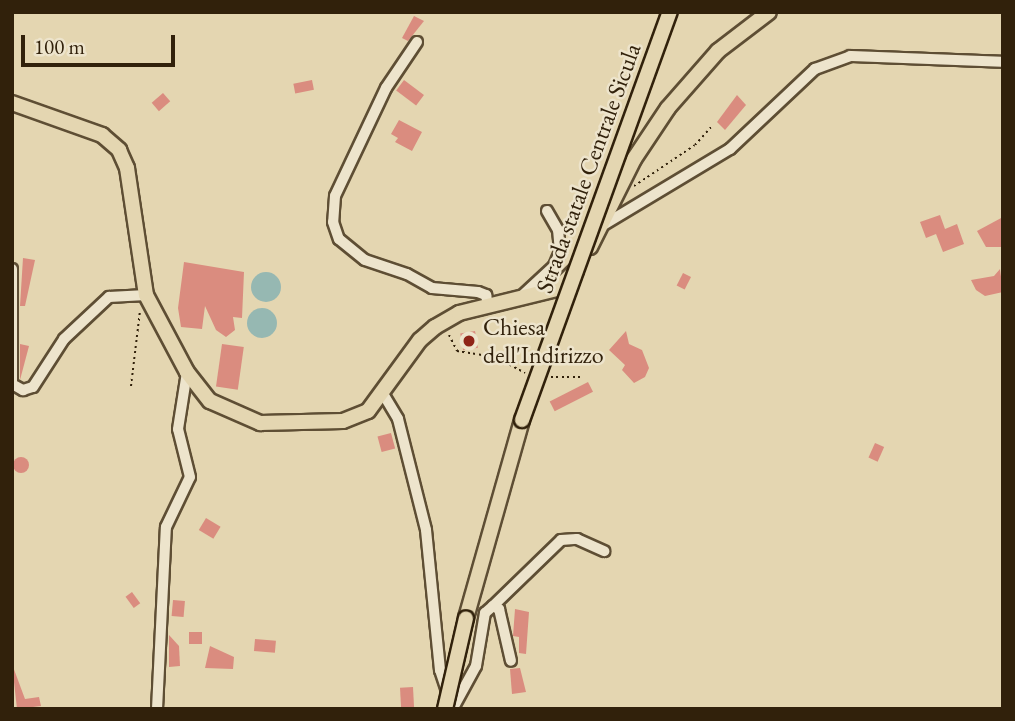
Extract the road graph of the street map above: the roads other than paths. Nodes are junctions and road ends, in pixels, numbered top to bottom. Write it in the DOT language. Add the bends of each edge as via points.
graph roads {
  1 [pos="670,12"];
  2 [pos="769,12"];
  3 [pos="417,42"];
  4 [pos="1003,62"];
  5 [pos="12,103"];
  6 [pos="547,211"];
  7 [pos="600,227"];
  8 [pos="12,269"];
  9 [pos="148,298"];
  10 [pos="516,300"];
  11 [pos="488,305"];
  12 [pos="187,372"];
  13 [pos="382,392"];
  14 [pos="604,551"];
  15 [pos="493,606"];
  16 [pos="512,661"];
  17 [pos="453,708"];
  18 [pos="157,709"];
  19 [pos="445,709"];
  1 -- 19 [label="main road, Strada statale Centrale Sicula, bridge" via="522,420"];
  2 -- 7 [label="main road" via="718,51 668,108"];
  3 -- 11 [label="street" via="386,88 335,196 332,222 339,239 365,260 432,288 478,292 486,295"];
  4 -- 7 [label="street" via="850,56 815,69 730,149"];
  5 -- 9 [label="main road" via="102,135 118,150 127,168"];
  6 -- 10 [label="street" via="558,230 560,251 538,284"];
  7 -- 10 [label="main road" via="583,261 557,289"];
  8 -- 9 [label="street" via="12,384 20,390 33,387 64,339 109,297"];
  9 -- 12 [label="main road"];
  10 -- 11 [label="main road"];
  11 -- 13 [label="main road" via="447,320 420,340"];
  12 -- 13 [label="main road" via="210,401 260,423 343,421 368,411"];
  12 -- 18 [label="street" via="178,429 190,477 166,527"];
  13 -- 17 [label="street" via="398,419 426,530 440,670"];
  14 -- 15 [label="street" via="577,539 561,540"];
  15 -- 16 [label="street" via="499,609"];
  15 -- 17 [label="street" via="485,613 476,666"];
}
